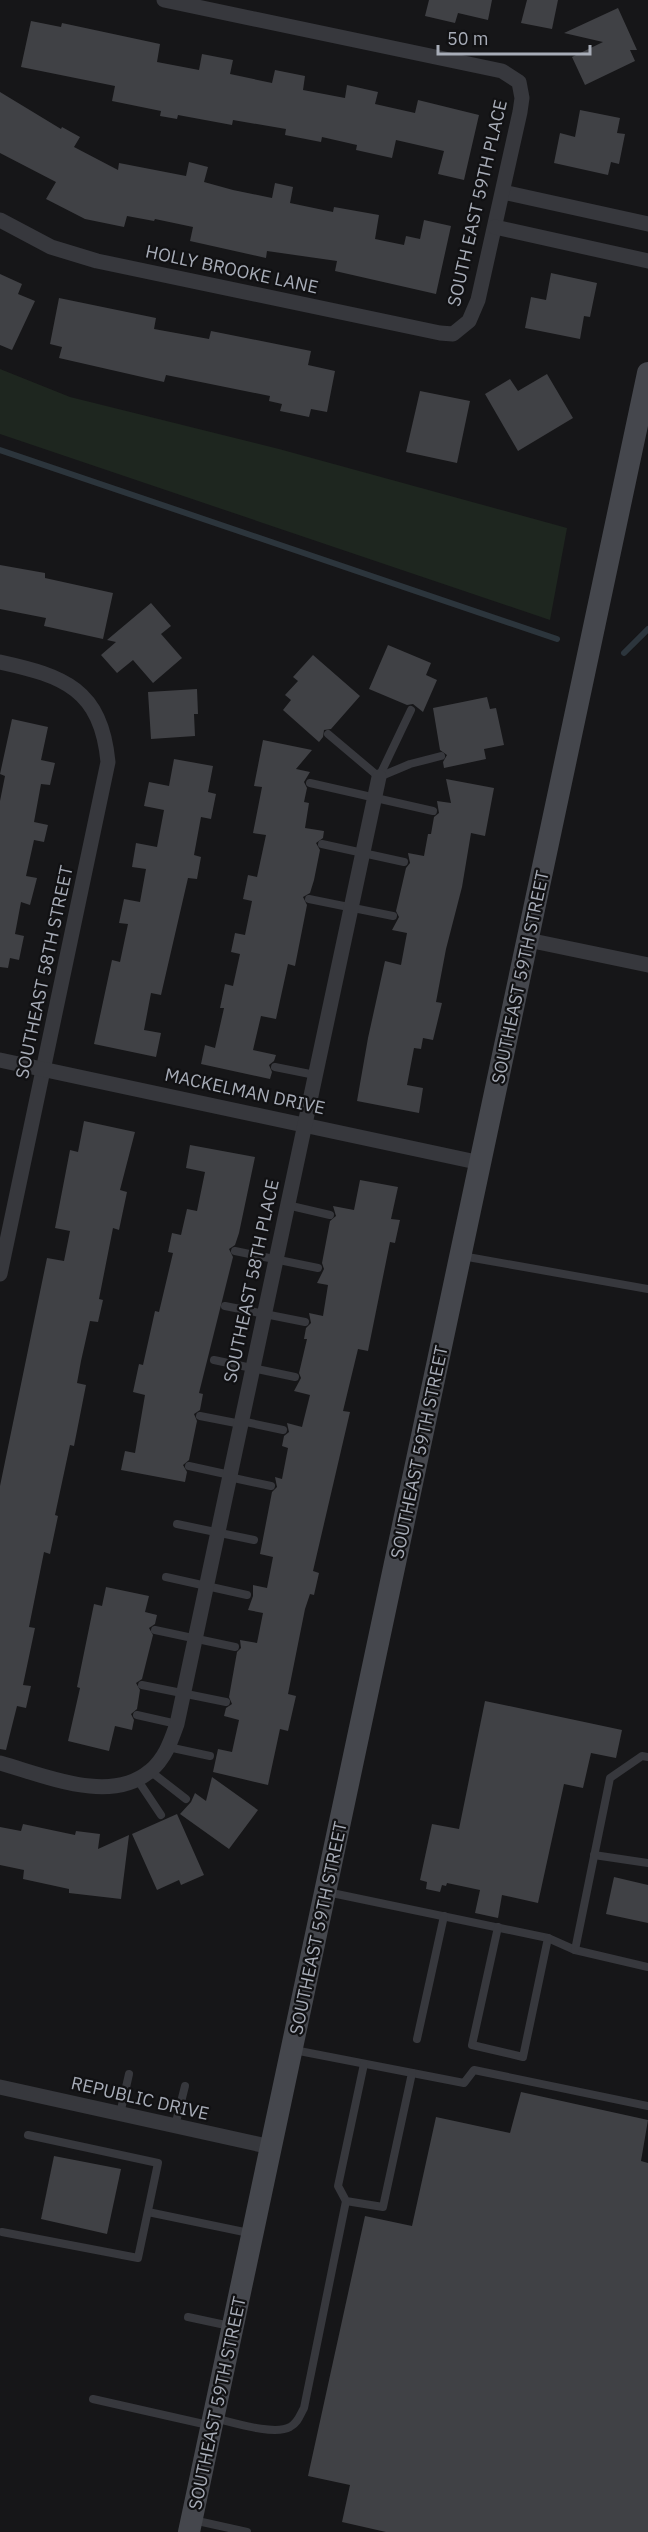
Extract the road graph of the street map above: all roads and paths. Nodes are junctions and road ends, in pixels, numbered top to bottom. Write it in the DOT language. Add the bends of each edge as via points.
graph roads {
  1 [pos="164,0"];
  2 [pos="503,192"];
  3 [pos="0,220"];
  4 [pos="648,224"];
  5 [pos="495,227"];
  6 [pos="648,261"];
  7 [pos="462,330"];
  8 [pos="648,373"];
  9 [pos="0,662"];
  10 [pos="411,710"];
  11 [pos="328,734"];
  12 [pos="441,756"];
  13 [pos="379,777"];
  14 [pos="310,783"];
  15 [pos="374,798"];
  16 [pos="433,811"];
  17 [pos="322,844"];
  18 [pos="363,853"];
  19 [pos="405,862"];
  20 [pos="309,899"];
  21 [pos="351,907"];
  22 [pos="393,916"];
  23 [pos="528,940"];
  24 [pos="648,965"];
  25 [pos="0,1060"];
  26 [pos="275,1067"];
  27 [pos="43,1069"];
  28 [pos="315,1075"];
  29 [pos="304,1124"];
  30 [pos="481,1163"];
  31 [pos="287,1205"];
  32 [pos="330,1215"];
  33 [pos="235,1251"];
  34 [pos="461,1256"];
  35 [pos="276,1259"];
  36 [pos="318,1268"];
  37 [pos="0,1274"];
  38 [pos="648,1289"];
  39 [pos="225,1306"];
  40 [pos="264,1314"];
  41 [pos="305,1322"];
  42 [pos="214,1360"];
  43 [pos="253,1367"];
  44 [pos="295,1377"];
  45 [pos="200,1416"];
  46 [pos="241,1423"];
  47 [pos="283,1430"];
  48 [pos="189,1466"];
  49 [pos="230,1476"];
  50 [pos="271,1486"];
  51 [pos="177,1524"];
  52 [pos="218,1532"];
  53 [pos="254,1540"];
  54 [pos="166,1577"];
  55 [pos="206,1586"];
  56 [pos="247,1595"];
  57 [pos="155,1630"];
  58 [pos="195,1638"];
  59 [pos="235,1647"];
  60 [pos="142,1685"];
  61 [pos="183,1693"];
  62 [pos="226,1702"];
  63 [pos="137,1715"];
  64 [pos="177,1724"];
  65 [pos="168,1747"];
  66 [pos="210,1756"];
  67 [pos="648,1757"];
  68 [pos="0,1763"];
  69 [pos="144,1775"];
  70 [pos="186,1799"];
  71 [pos="161,1815"];
  72 [pos="594,1855"];
  73 [pos="648,1863"];
  74 [pos="326,1892"];
  75 [pos="444,1916"];
  76 [pos="498,1927"];
  77 [pos="548,1938"];
  78 [pos="575,1950"];
  79 [pos="648,1966"];
  80 [pos="417,2039"];
  81 [pos="292,2050"];
  82 [pos="364,2064"];
  83 [pos="412,2073"];
  84 [pos="129,2074"];
  85 [pos="184,2086"];
  86 [pos="0,2087"];
  87 [pos="648,2106"];
  88 [pos="120,2114"];
  89 [pos="175,2126"];
  90 [pos="28,2135"];
  91 [pos="271,2147"];
  92 [pos="346,2201"];
  93 [pos="148,2212"];
  94 [pos="2,2232"];
  95 [pos="253,2234"];
  96 [pos="188,2316"];
  97 [pos="233,2326"];
  98 [pos="93,2399"];
  99 [pos="213,2422"];
  100 [pos="191,2526"];
  101 [pos="247,2532"];
  1 -- 2 [label="street, SOUTH EAST 59TH PLACE" via="502,71 519,82 522,98"];
  2 -- 4 [label="street"];
  2 -- 5 [label="street, SOUTH EAST 59TH PLACE"];
  3 -- 7 [label="street, HOLLY BROOKE LANE" via="51,247 97,261 440,333"];
  5 -- 6 [label="street"];
  5 -- 7 [label="street, SOUTH EAST 59TH PLACE" via="474,311"];
  8 -- 23 [label="main road, SOUTHEAST 59TH STREET"];
  9 -- 27 [label="street, SOUTHEAST 58TH STREET" via="46,672 73,688 93,707 106,736 108,762"];
  10 -- 13 [label="lane"];
  11 -- 13 [label="lane"];
  12 -- 13 [label="lane"];
  13 -- 15 [label="street, SOUTHEAST 58TH PLACE"];
  14 -- 15 [label="lane"];
  15 -- 16 [label="lane"];
  15 -- 18 [label="street, SOUTHEAST 58TH PLACE"];
  17 -- 18 [label="lane"];
  18 -- 19 [label="lane"];
  18 -- 21 [label="street, SOUTHEAST 58TH PLACE"];
  20 -- 21 [label="lane"];
  21 -- 22 [label="lane"];
  21 -- 28 [label="street, SOUTHEAST 58TH PLACE"];
  23 -- 24 [label="street"];
  23 -- 30 [label="main road, SOUTHEAST 59TH STREET"];
  25 -- 27 [label="street, MACKELMAN DRIVE"];
  26 -- 28 [label="lane"];
  27 -- 29 [label="street, MACKELMAN DRIVE"];
  27 -- 37 [label="street, SOUTHEAST 58TH STREET"];
  28 -- 29 [label="street, SOUTHEAST 58TH PLACE"];
  29 -- 30 [label="street, MACKELMAN DRIVE"];
  29 -- 31 [label="street, SOUTHEAST 58TH PLACE"];
  30 -- 34 [label="main road, SOUTHEAST 59TH STREET"];
  31 -- 32 [label="lane"];
  31 -- 35 [label="street, SOUTHEAST 58TH PLACE"];
  33 -- 35 [label="lane"];
  34 -- 38 [label="lane"];
  34 -- 74 [label="main road, SOUTHEAST 59TH STREET"];
  35 -- 36 [label="lane"];
  35 -- 40 [label="street, SOUTHEAST 58TH PLACE"];
  39 -- 40 [label="lane"];
  40 -- 41 [label="lane"];
  40 -- 43 [label="street, SOUTHEAST 58TH PLACE"];
  42 -- 43 [label="lane"];
  43 -- 44 [label="lane"];
  43 -- 46 [label="street, SOUTHEAST 58TH PLACE"];
  45 -- 46 [label="lane"];
  46 -- 47 [label="lane"];
  46 -- 49 [label="street, SOUTHEAST 58TH PLACE"];
  48 -- 49 [label="lane"];
  49 -- 50 [label="lane"];
  49 -- 52 [label="street, SOUTHEAST 58TH PLACE"];
  51 -- 52 [label="lane"];
  52 -- 53 [label="lane"];
  52 -- 55 [label="street, SOUTHEAST 58TH PLACE"];
  54 -- 55 [label="lane"];
  55 -- 56 [label="lane"];
  55 -- 58 [label="street, SOUTHEAST 58TH PLACE"];
  57 -- 58 [label="lane"];
  58 -- 59 [label="lane"];
  58 -- 61 [label="street, SOUTHEAST 58TH PLACE"];
  60 -- 61 [label="lane"];
  61 -- 62 [label="lane"];
  61 -- 64 [label="street, SOUTHEAST 58TH PLACE"];
  63 -- 64 [label="lane"];
  64 -- 65 [label="street, SOUTHEAST 58TH PLACE"];
  65 -- 66 [label="lane"];
  65 -- 69 [label="street, SOUTHEAST 58TH PLACE"];
  67 -- 72 [label="lane" via="642,1756 610,1778"];
  68 -- 69 [label="street" via="74,1783 105,1787"];
  69 -- 70 [label="lane"];
  69 -- 71 [label="lane"];
  72 -- 73 [label="lane"];
  72 -- 78 [label="lane"];
  74 -- 75 [label="lane"];
  74 -- 81 [label="main road, SOUTHEAST 59TH STREET"];
  75 -- 76 [label="lane"];
  75 -- 80 [label="lane"];
  76 -- 77 [label="lane"];
  76 -- 77 [label="lane" via="472,2045 523,2056"];
  77 -- 78 [label="lane"];
  78 -- 79 [label="lane"];
  81 -- 82 [label="lane"];
  81 -- 91 [label="main road, SOUTHEAST 59TH STREET"];
  82 -- 83 [label="lane"];
  82 -- 92 [label="lane" via="338,2186"];
  83 -- 87 [label="lane" via="464,2083 474,2070"];
  83 -- 92 [label="lane" via="383,2207"];
  84 -- 88 [label="lane"];
  85 -- 89 [label="lane"];
  86 -- 88 [label="street, REPUBLIC DRIVE"];
  88 -- 89 [label="street, REPUBLIC DRIVE"];
  89 -- 91 [label="street, REPUBLIC DRIVE"];
  90 -- 93 [label="lane" via="158,2163"];
  91 -- 95 [label="main road, SOUTHEAST 59TH STREET"];
  92 -- 99 [label="lane" via="298,2420 290,2428 274,2431"];
  93 -- 94 [label="lane" via="138,2258"];
  93 -- 95 [label="lane"];
  95 -- 97 [label="main road, SOUTHEAST 59TH STREET"];
  96 -- 97 [label="lane"];
  97 -- 99 [label="main road, SOUTHEAST 59TH STREET"];
  98 -- 99 [label="lane"];
  99 -- 100 [label="main road, SOUTHEAST 59TH STREET"];
  100 -- 101 [label="lane"];
}
